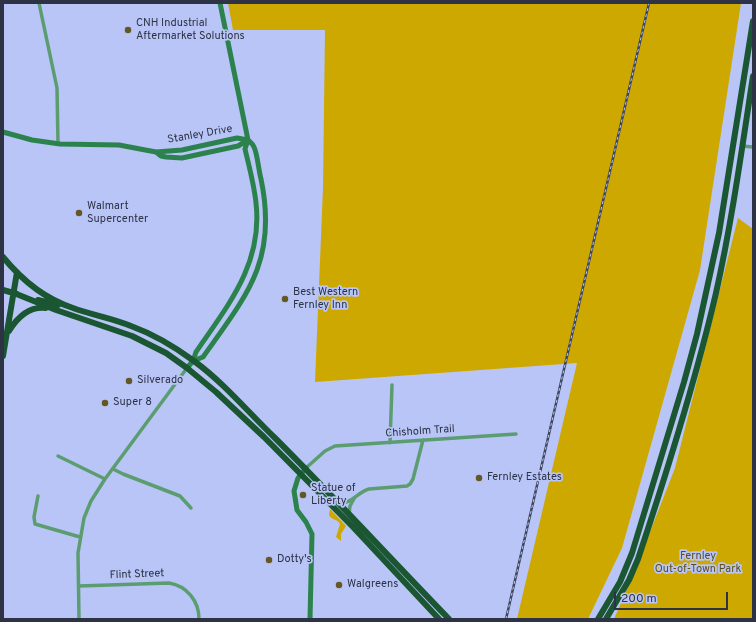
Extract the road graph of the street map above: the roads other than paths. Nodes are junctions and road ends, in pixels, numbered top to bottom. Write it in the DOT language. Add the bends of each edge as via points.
graph roads {
  1 [pos="39,3"];
  2 [pos="220,3"];
  3 [pos="753,21"];
  4 [pos="753,76"];
  5 [pos="3,132"];
  6 [pos="248,140"];
  7 [pos="58,144"];
  8 [pos="742,146"];
  9 [pos="753,147"];
  10 [pos="156,152"];
  11 [pos="257,218"];
  12 [pos="266,231"];
  13 [pos="3,257"];
  14 [pos="17,272"];
  15 [pos="3,290"];
  16 [pos="14,293"];
  17 [pos="73,309"];
  18 [pos="56,310"];
  19 [pos="700,322"];
  20 [pos="7,334"];
  21 [pos="703,346"];
  22 [pos="3,356"];
  23 [pos="193,361"];
  24 [pos="188,368"];
  25 [pos="685,378"];
  26 [pos="392,385"];
  27 [pos="516,434"];
  28 [pos="423,440"];
  29 [pos="390,443"];
  30 [pos="58,456"];
  31 [pos="306,468"];
  32 [pos="113,469"];
  33 [pos="300,474"];
  34 [pos="105,479"];
  35 [pos="38,496"];
  36 [pos="355,497"];
  37 [pos="647,502"];
  38 [pos="339,503"];
  39 [pos="191,508"];
  40 [pos="349,514"];
  41 [pos="80,537"];
  42 [pos="644,542"];
  43 [pos="79,586"];
  44 [pos="79,619"];
  45 [pos="198,619"];
  46 [pos="310,619"];
  47 [pos="439,619"];
  48 [pos="449,619"];
  49 [pos="598,619"];
  50 [pos="606,619"];
  1 -- 7 [label="street" via="57,88"];
  2 -- 6 [label="street"];
  3 -- 19 [label="highway" via="723,210"];
  4 -- 8 [label="highway"];
  5 -- 7 [label="street, Stanley Drive"];
  6 -- 10 [label="street, Stanley Drive" via="236,138 177,151"];
  6 -- 10 [label="street, Stanley Drive" via="238,146 182,158 161,156"];
  6 -- 11 [label="street" via="245,148"];
  6 -- 12 [label="street" via="254,147 262,181"];
  7 -- 10 [label="street, Stanley Drive" via="119,145"];
  8 -- 9 [label="street"];
  8 -- 21 [label="highway" via="726,246"];
  11 -- 12 [label="street" via="264,223"];
  11 -- 23 [label="street" via="254,249 246,274 196,352"];
  12 -- 23 [label="street" via="260,263 247,293 203,356"];
  13 -- 14 [label="highway"];
  14 -- 16 [label="highway"];
  14 -- 17 [label="highway" via="40,291"];
  15 -- 16 [label="highway"];
  16 -- 17 [label="highway"];
  16 -- 18 [label="highway"];
  16 -- 20 [label="highway"];
  17 -- 23 [label="highway" via="115,320 145,332"];
  18 -- 20 [label="highway" via="44,308 28,311 20,316"];
  18 -- 24 [label="highway" via="132,336 166,353"];
  19 -- 21 [label="highway"];
  19 -- 25 [label="highway"];
  20 -- 22 [label="highway"];
  21 -- 25 [label="highway" via="698,350 692,369"];
  21 -- 42 [label="highway"];
  23 -- 24 [label="street"];
  23 -- 31 [label="highway" via="218,381"];
  24 -- 32 [label="street"];
  24 -- 33 [label="highway"];
  25 -- 37 [label="highway"];
  26 -- 29 [label="street"];
  27 -- 28 [label="street, Chisholm Trail"];
  28 -- 29 [label="street, Chisholm Trail"];
  28 -- 36 [label="street" via="410,484 364,490"];
  29 -- 31 [label="street, Chisholm Trail" via="335,446"];
  30 -- 34 [label="street"];
  31 -- 33 [label="street"];
  31 -- 38 [label="highway"];
  32 -- 34 [label="street"];
  32 -- 39 [label="street" via="180,496"];
  33 -- 46 [label="street" via="294,486 297,510 312,534"];
  33 -- 47 [label="highway"];
  34 -- 41 [label="street" via="91,501"];
  35 -- 41 [label="street" via="35,524"];
  36 -- 38 [label="street" via="346,503"];
  36 -- 40 [label="street"];
  37 -- 42 [label="highway" via="650,511"];
  37 -- 49 [label="highway" via="620,582"];
  38 -- 40 [label="highway"];
  40 -- 48 [label="highway"];
  41 -- 43 [label="street"];
  42 -- 50 [label="highway" via="633,571"];
  43 -- 44 [label="street"];
  43 -- 45 [label="street, Flint Street" via="176,584 194,599 199,611"];
}
